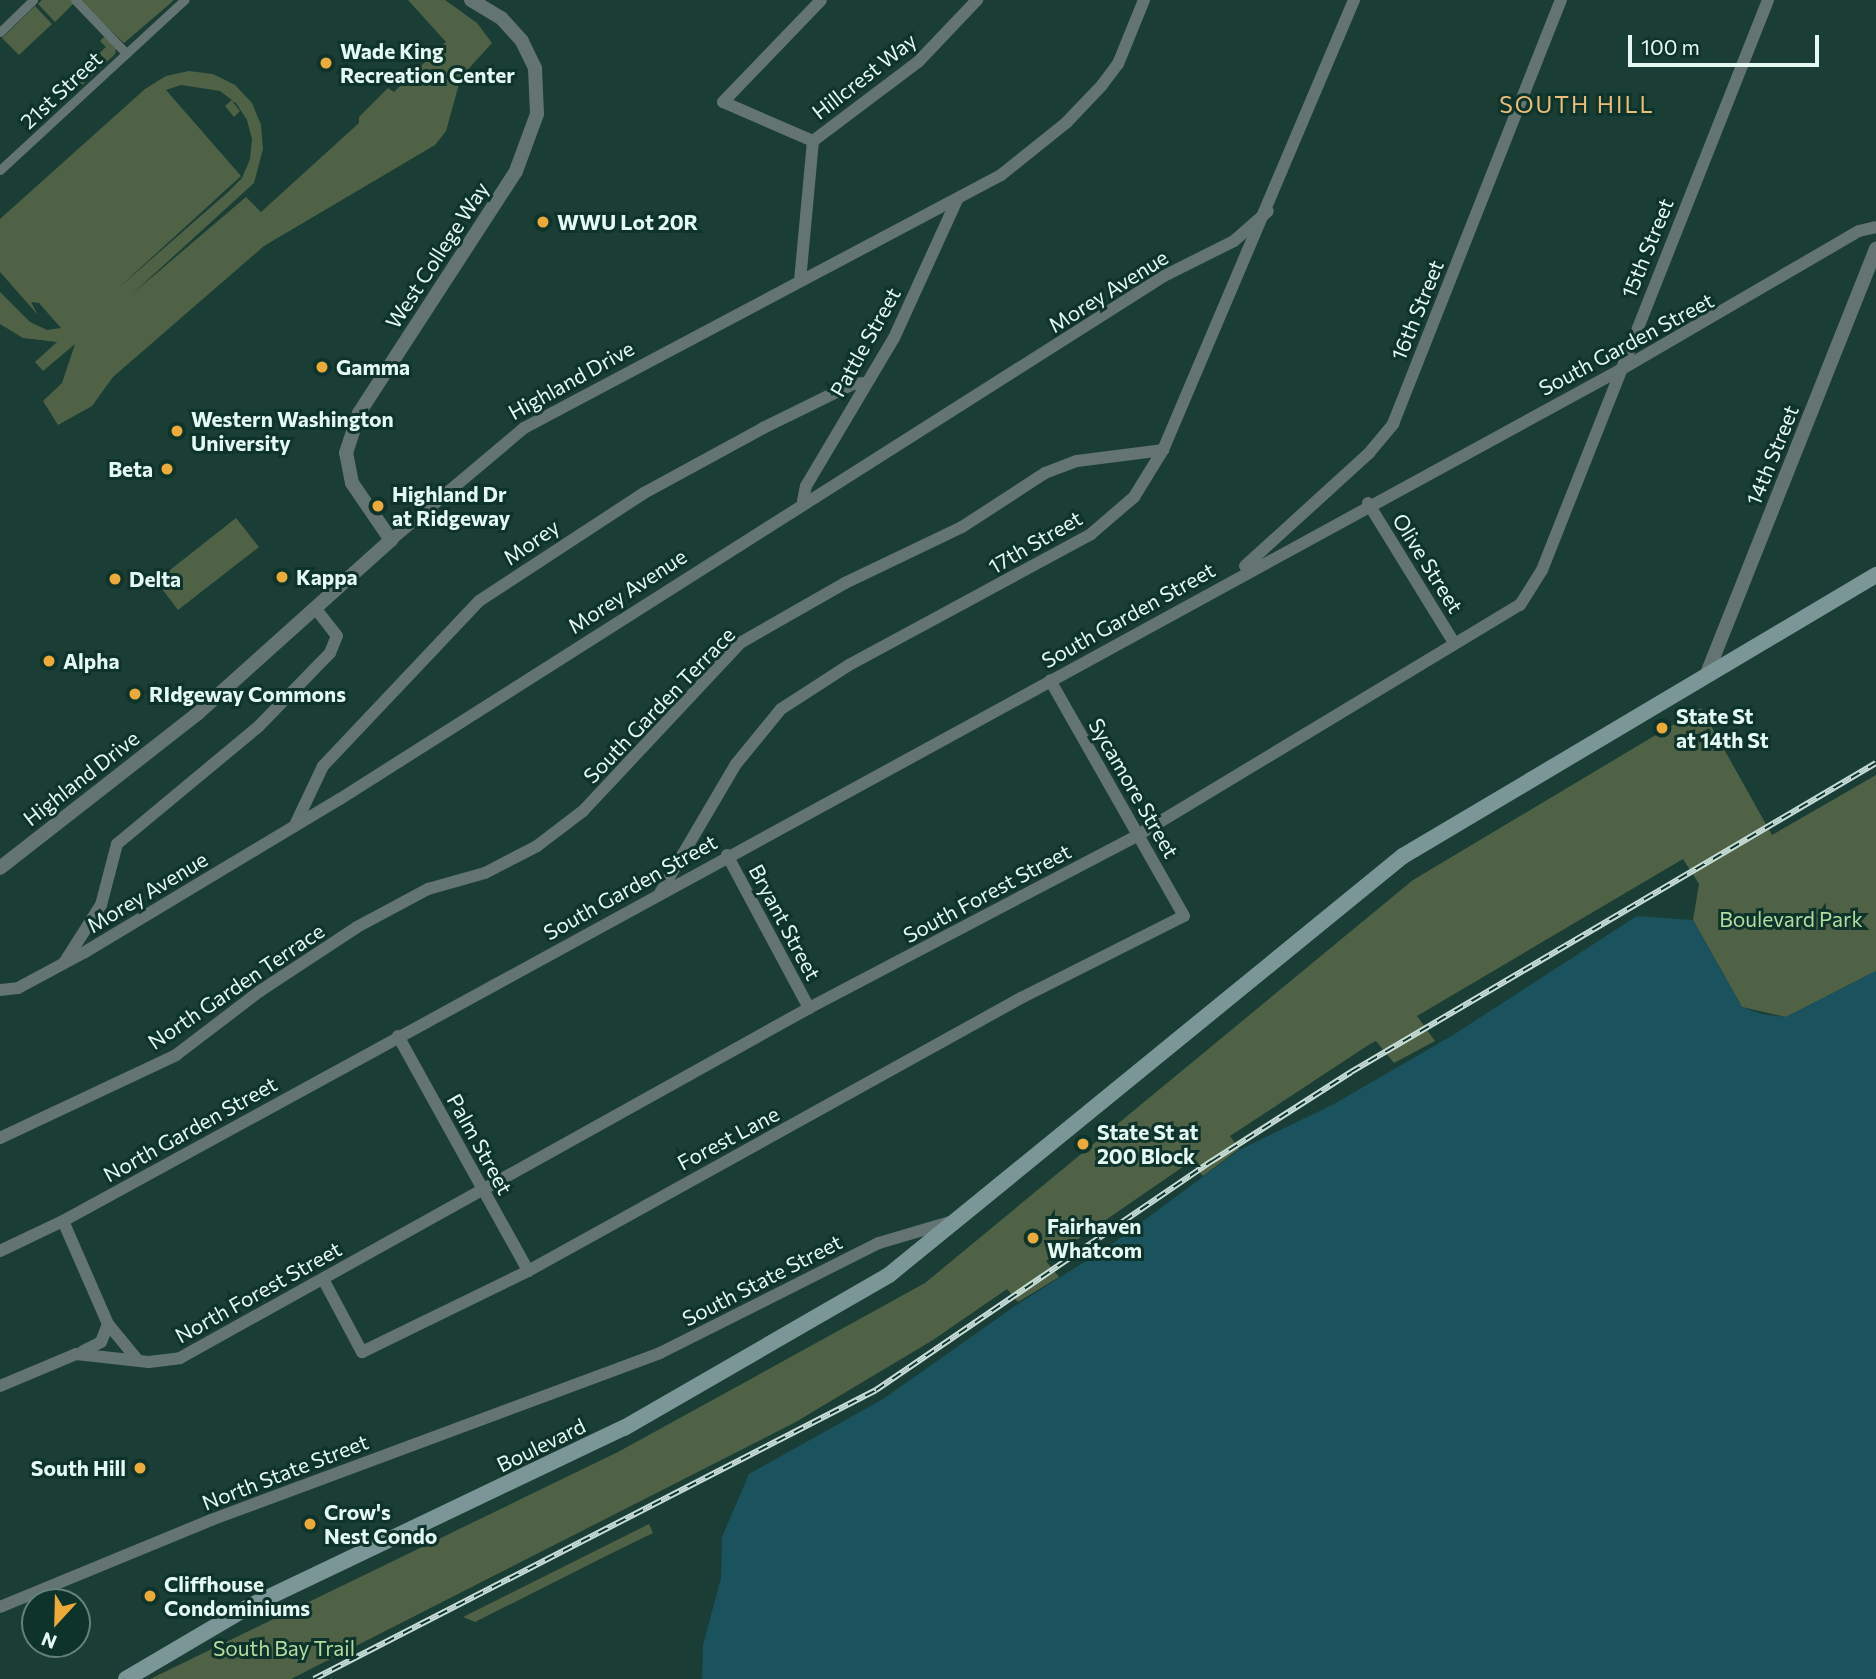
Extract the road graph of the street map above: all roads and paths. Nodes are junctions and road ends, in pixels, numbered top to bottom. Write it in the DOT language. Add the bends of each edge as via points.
graph roads {
  1 [pos="33,0"];
  2 [pos="75,0"];
  3 [pos="184,0"];
  4 [pos="471,0"];
  5 [pos="821,0"];
  6 [pos="977,0"];
  7 [pos="1144,0"];
  8 [pos="1354,0"];
  9 [pos="1561,0"];
  10 [pos="1768,0"];
  11 [pos="0,32"];
  12 [pos="126,53"];
  13 [pos="813,141"];
  14 [pos="0,170"];
  15 [pos="957,200"];
  16 [pos="1268,211"];
  17 [pos="1876,227"];
  18 [pos="1876,249"];
  19 [pos="800,281"];
  20 [pos="1620,370"];
  21 [pos="865,383"];
  22 [pos="1163,450"];
  23 [pos="803,501"];
  24 [pos="1368,503"];
  25 [pos="391,540"];
  26 [pos="1876,575"];
  27 [pos="1229,580"];
  28 [pos="315,608"];
  29 [pos="1501,617"];
  30 [pos="1454,643"];
  31 [pos="1706,676"];
  32 [pos="1050,680"];
  33 [pos="295,826"];
  34 [pos="1138,835"];
  35 [pos="727,855"];
  36 [pos="0,868"];
  37 [pos="658,896"];
  38 [pos="1184,916"];
  39 [pos="342,937"];
  40 [pos="63,963"];
  41 [pos="0,990"];
  42 [pos="808,1008"];
  43 [pos="398,1036"];
  44 [pos="0,1138"];
  45 [pos="483,1191"];
  46 [pos="957,1220"];
  47 [pos="63,1222"];
  48 [pos="0,1251"];
  49 [pos="528,1271"];
  50 [pos="323,1279"];
  51 [pos="108,1324"];
  52 [pos="76,1354"];
  53 [pos="139,1361"];
  54 [pos="586,1380"];
  55 [pos="0,1386"];
  56 [pos="0,1607"];
  57 [pos="126,1679"];
  1 -- 11 [label="street"];
  2 -- 12 [label="street"];
  3 -- 12 [label="street, 21st Street"];
  4 -- 25 [label="street, West College Way" via="501,18 522,41 535,68 537,114 516,171 359,413 346,453 352,483"];
  5 -- 13 [label="street" via="723,102"];
  6 -- 13 [label="street, Hillcrest Way" via="918,62"];
  7 -- 15 [label="street, Highland Drive" via="1118,64 1102,85 1032,152"];
  8 -- 16 [label="street, 17th Street"];
  9 -- 27 [label="street, 16th Street" via="1393,424 1369,453"];
  10 -- 20 [label="street, 15th Street"];
  12 -- 14 [label="street, 21st Street"];
  13 -- 19 [label="street, Hillcrest Way"];
  15 -- 19 [label="street, Highland Drive"];
  15 -- 21 [label="street, Pattle Street" via="894,338"];
  16 -- 22 [label="street, 17th Street"];
  16 -- 23 [label="street, Morey Avenue" via="1234,241 1164,276"];
  17 -- 20 [label="street, South Garden Street" via="1859,231"];
  18 -- 31 [label="street, 14th Street"];
  19 -- 25 [label="street, Highland Drive" via="524,428"];
  20 -- 24 [label="street, South Garden Street"];
  20 -- 29 [label="street, 15th Street" via="1542,570 1520,605"];
  21 -- 23 [label="street, Pattle Street" via="806,486"];
  21 -- 33 [label="street, Morey" via="853,384 762,428 644,493 479,601 323,766"];
  22 -- 37 [label="street, 17th Street" via="1134,497 1091,534 849,665 781,709 736,764"];
  22 -- 39 [label="street, South Garden Terrace" via="1077,461 1045,473 962,527 845,583 740,643 583,811 537,846 485,873 428,889"];
  23 -- 33 [label="street, Morey Avenue"];
  24 -- 27 [label="street, South Garden Street"];
  24 -- 30 [label="street, Olive Street"];
  25 -- 28 [label="street, Highland Drive"];
  26 -- 31 [label="main road, Boulevard"];
  27 -- 32 [label="street, South Garden Street"];
  28 -- 36 [label="street, Highland Drive" via="197,714"];
  28 -- 40 [label="street" via="337,636 330,653 258,727 117,844 102,905"];
  29 -- 30 [label="street, South Forest Street"];
  30 -- 34 [label="street, South Forest Street"];
  31 -- 46 [label="main road, Boulevard" via="1403,856"];
  32 -- 34 [label="street, Sycamore Street"];
  32 -- 35 [label="street, South Garden Street"];
  33 -- 40 [label="street, Morey Avenue"];
  34 -- 38 [label="street, Sycamore Street"];
  34 -- 42 [label="street, South Forest Street"];
  35 -- 37 [label="street, South Garden Street"];
  35 -- 42 [label="street, Bryant Street"];
  37 -- 43 [label="street, South Garden Street"];
  38 -- 49 [label="street, Forest Lane" via="1021,998"];
  39 -- 44 [label="street, North Garden Terrace" via="176,1055"];
  40 -- 41 [label="street, Morey Avenue" via="18,988"];
  42 -- 45 [label="street, South Forest Street"];
  43 -- 45 [label="street, Palm Street"];
  43 -- 47 [label="street, North Garden Street"];
  45 -- 49 [label="street, Palm Street"];
  45 -- 50 [label="street, North Forest Street"];
  46 -- 54 [label="street, South State Street" via="879,1243 660,1353"];
  46 -- 57 [label="main road, Boulevard" via="889,1275 624,1428 250,1606"];
  47 -- 48 [label="street, North Garden Street"];
  47 -- 51 [label="street"];
  49 -- 50 [label="street, Forest Lane" via="362,1352"];
  50 -- 53 [label="street, North Forest Street" via="180,1358"];
  51 -- 52 [label="street" via="101,1342"];
  51 -- 53 [label="street"];
  52 -- 53 [label="street, North Forest Street"];
  52 -- 55 [label="street, North Forest Street"];
  54 -- 56 [label="street, North State Street" via="211,1520"];
}
